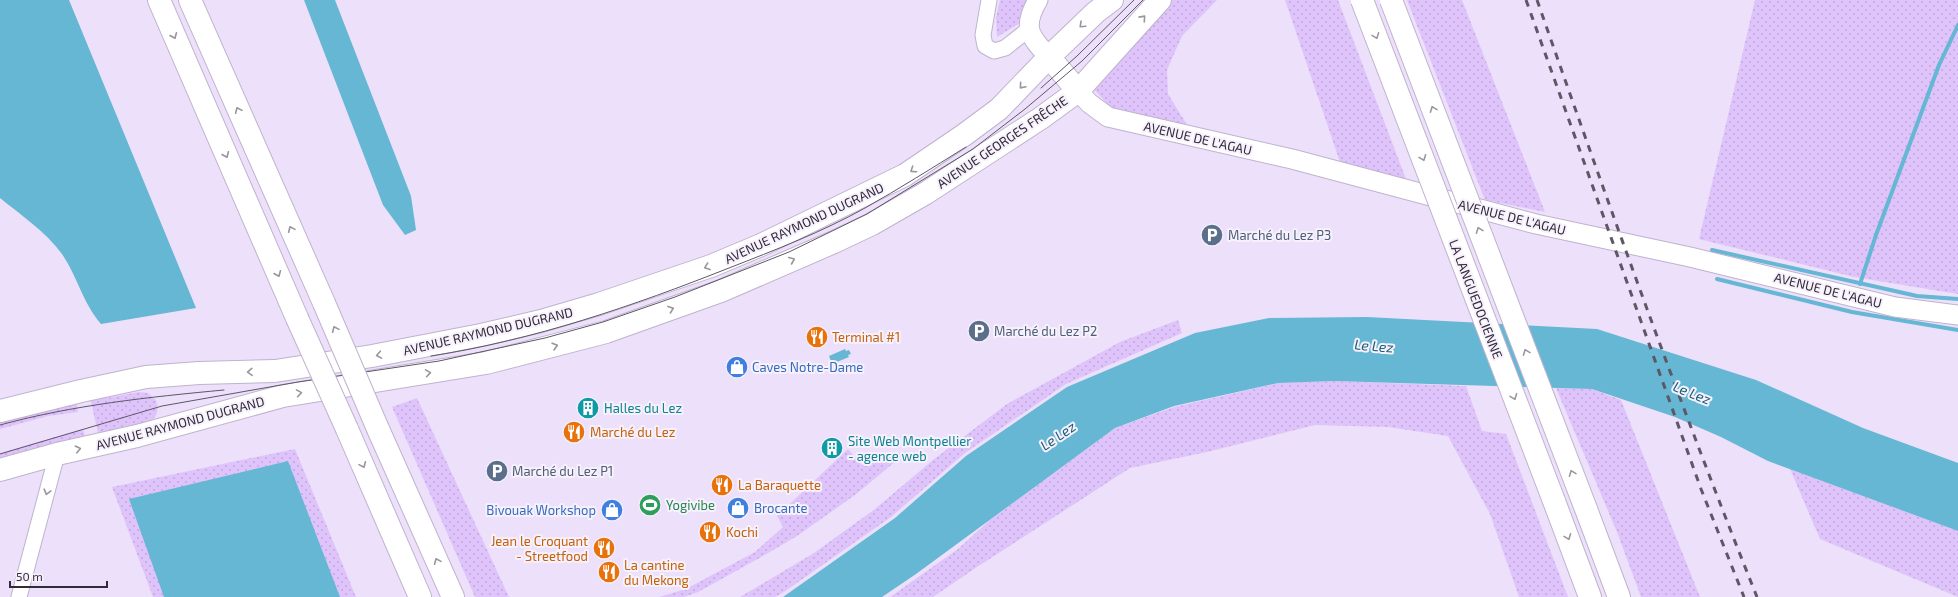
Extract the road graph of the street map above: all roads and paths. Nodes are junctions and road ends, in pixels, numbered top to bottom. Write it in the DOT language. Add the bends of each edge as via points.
graph roads {
  1 [pos="159,0"];
  2 [pos="190,0"];
  3 [pos="989,0"];
  4 [pos="1038,0"];
  5 [pos="1112,0"];
  6 [pos="1160,0"];
  7 [pos="1362,0"];
  8 [pos="1391,0"];
  9 [pos="1029,28"];
  10 [pos="1049,57"];
  11 [pos="1078,91"];
  12 [pos="945,148"];
  13 [pos="926,193"];
  14 [pos="1958,315"];
  15 [pos="0,411"];
  16 [pos="58,454"];
  17 [pos="0,470"];
  18 [pos="19,597"];
  19 [pos="420,597"];
  20 [pos="453,597"];
  21 [pos="1590,597"];
  22 [pos="1619,597"];
  1 -- 19 [label="main road, one-way, bridge"];
  20 -- 2 [label="main road, one-way, bridge"];
  3 -- 9 [label="street" via="983,35 985,46 994,51 1006,48"];
  4 -- 9 [label="street" via="1031,11"];
  5 -- 10 [label="main road, AVENUE GEORGES FRÊCHE, one-way"];
  11 -- 6 [label="main road, AVENUE GEORGES FRÊCHE, one-way"];
  7 -- 21 [label="main road, LA LANGUEDOCIENNE, one-way, bridge"];
  22 -- 8 [label="main road, one-way, bridge"];
  9 -- 10 [label="street" via="1030,35"];
  10 -- 11 [label="main road, AVENUE GEORGES FRÊCHE"];
  10 -- 12 [label="main road, AVENUE GEORGES FRÊCHE, one-way" via="999,109"];
  11 -- 13 [label="main road, AVENUE GEORGES FRÊCHE"];
  11 -- 14 [label="street, AVENUE DE L'AGAU" via="1108,117 1292,159 1536,224 1690,257 1895,307"];
  12 -- 15 [label="main road, AVENUE RAYMOND DUGRAND, one-way" via="886,185 761,246 636,292 548,319 437,344 274,371 146,377"];
  16 -- 13 [label="main road, AVENUE RAYMOND DUGRAND, one-way" via="137,436 283,396 486,363 606,332 721,291 807,254 872,224"];
  16 -- 17 [label="main road, AVENUE RAYMOND DUGRAND"];
  16 -- 18 [label="street, one-way"];
}
